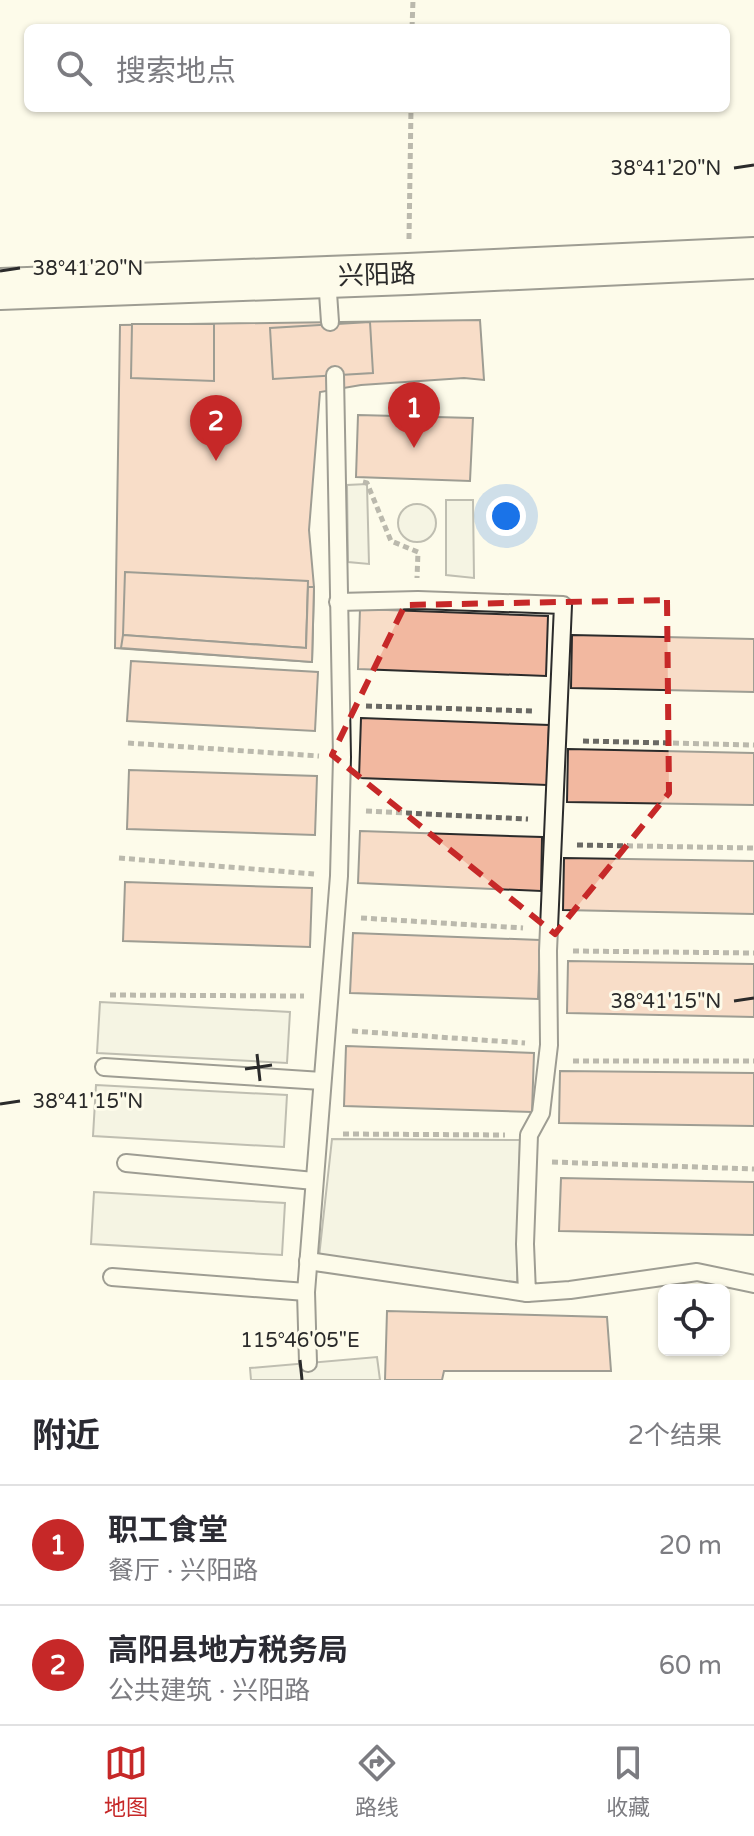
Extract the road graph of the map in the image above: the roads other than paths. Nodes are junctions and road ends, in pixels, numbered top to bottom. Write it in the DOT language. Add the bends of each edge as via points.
graph roads {
  1 [pos="754,258"];
  2 [pos="327,276"];
  3 [pos="0,289"];
  4 [pos="330,322"];
  5 [pos="335,375"];
  6 [pos="338,602"];
  7 [pos="104,1067"];
  8 [pos="322,1081"];
  9 [pos="126,1163"];
  10 [pos="314,1181"];
  11 [pos="308,1261"];
  12 [pos="112,1277"];
  13 [pos="754,1284"];
  14 [pos="306,1292"];
  15 [pos="527,1293"];
  16 [pos="308,1363"];
  1 -- 2 [label="street, 兴阳路"];
  2 -- 3 [label="street, 兴阳路"];
  2 -- 4 [label="lane"];
  5 -- 6 [label="lane"];
  6 -- 8 [label="lane" via="339,876"];
  6 -- 15 [label="lane" via="563,605 548,1053 541,1113 529,1135"];
  7 -- 8 [label="lane"];
  8 -- 10 [label="lane"];
  9 -- 10 [label="lane"];
  10 -- 11 [label="lane"];
  11 -- 14 [label="lane"];
  11 -- 15 [label="lane"];
  12 -- 14 [label="lane"];
  13 -- 15 [label="lane" via="697,1272"];
  14 -- 16 [label="lane"];
}
